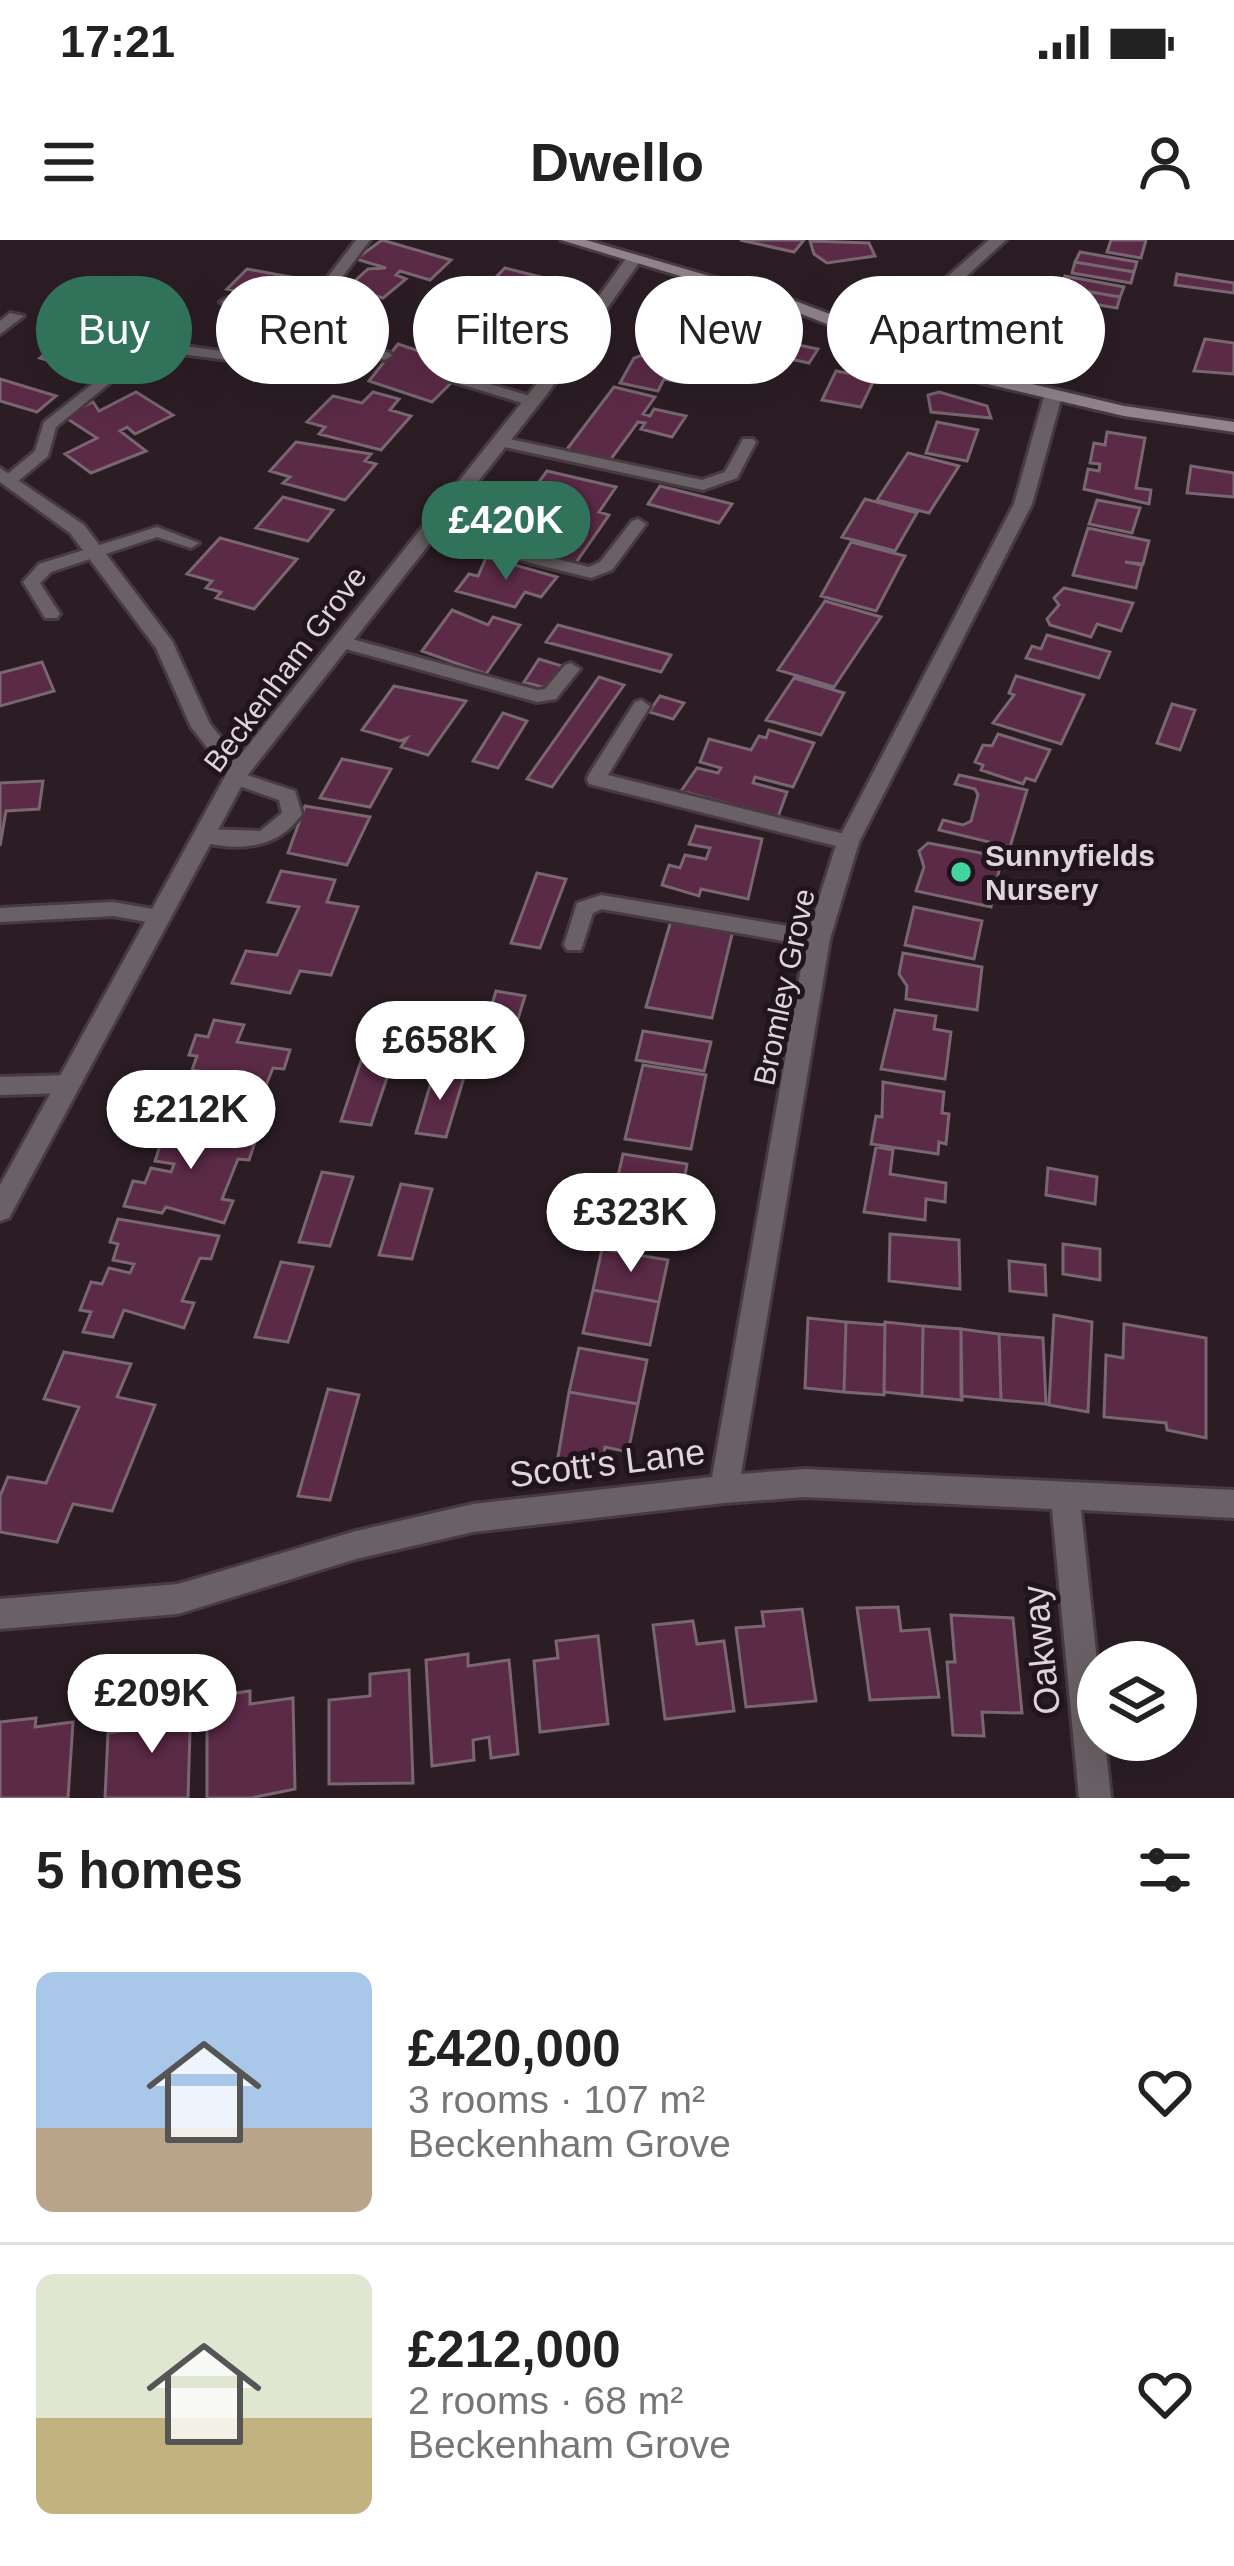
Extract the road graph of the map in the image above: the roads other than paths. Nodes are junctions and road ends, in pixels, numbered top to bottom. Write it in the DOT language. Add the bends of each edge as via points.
graph roads {
  1 [pos="363,240"];
  2 [pos="568,240"];
  3 [pos="998,240"];
  4 [pos="633,260"];
  5 [pos="336,276"];
  6 [pos="958,276"];
  7 [pos="8,314"];
  8 [pos="827,318"];
  9 [pos="0,329"];
  10 [pos="216,354"];
  11 [pos="475,384"];
  12 [pos="1007,384"];
  13 [pos="1054,396"];
  14 [pos="532,401"];
  15 [pos="1234,427"];
  16 [pos="500,442"];
  17 [pos="748,442"];
  18 [pos="5,477"];
  19 [pos="638,524"];
  20 [pos="429,532"];
  21 [pos="191,543"];
  22 [pos="94,552"];
  23 [pos="50,614"];
  24 [pos="341,642"];
  25 [pos="571,669"];
  26 [pos="641,706"];
  27 [pos="237,774"];
  28 [pos="203,836"];
  29 [pos="848,842"];
  30 [pos="0,915"];
  31 [pos="159,917"];
  32 [pos="818,939"];
  33 [pos="574,945"];
  34 [pos="68,1084"];
  35 [pos="0,1086"];
  36 [pos="0,1210"];
  37 [pos="724,1489"];
  38 [pos="1065,1493"];
  39 [pos="1234,1504"];
  40 [pos="0,1613"];
  41 [pos="1095,1798"];
  1 -- 5 [label="lane"];
  2 -- 4 [label="street"];
  3 -- 6 [label="street"];
  4 -- 8 [label="street"];
  4 -- 14 [label="street, Beckenham Grove"];
  7 -- 9 [label="street"];
  10 -- 18 [label="lane" via="147,345 49,425 42,453"];
  11 -- 14 [label="lane"];
  12 -- 13 [label="street"];
  13 -- 15 [label="street"];
  13 -- 29 [label="street, Bromley Grove" via="1023,504"];
  14 -- 16 [label="street, Beckenham Grove"];
  16 -- 17 [label="lane" via="703,485 730,475"];
  16 -- 20 [label="street, Beckenham Grove"];
  18 -- 22 [label="street"];
  19 -- 20 [label="lane" via="591,573"];
  20 -- 24 [label="street, Beckenham Grove"];
  21 -- 22 [label="lane" via="157,532"];
  22 -- 23 [label="lane" via="34,576 32,588"];
  22 -- 27 [label="street" via="165,646 201,727"];
  24 -- 25 [label="lane" via="536,696 550,695"];
  24 -- 27 [label="street, Beckenham Grove"];
  26 -- 29 [label="lane" via="596,779"];
  27 -- 28 [label="street, Beckenham Grove"];
  27 -- 28 [label="lane" via="288,796 292,814 268,838"];
  28 -- 31 [label="street, Beckenham Grove"];
  29 -- 32 [label="street, Bromley Grove"];
  30 -- 31 [label="lane" via="113,909"];
  31 -- 34 [label="street, Beckenham Grove"];
  32 -- 33 [label="lane" via="601,902 584,908"];
  32 -- 37 [label="street, Bromley Grove"];
  34 -- 35 [label="lane"];
  34 -- 36 [label="street, Beckenham Grove"];
  37 -- 38 [label="street, Scott's Lane" via="805,1483"];
  37 -- 40 [label="street, Scott's Lane" via="473,1518 178,1599"];
  38 -- 39 [label="street, Scott's Lane"];
  38 -- 41 [label="street, Oakway"];
}
